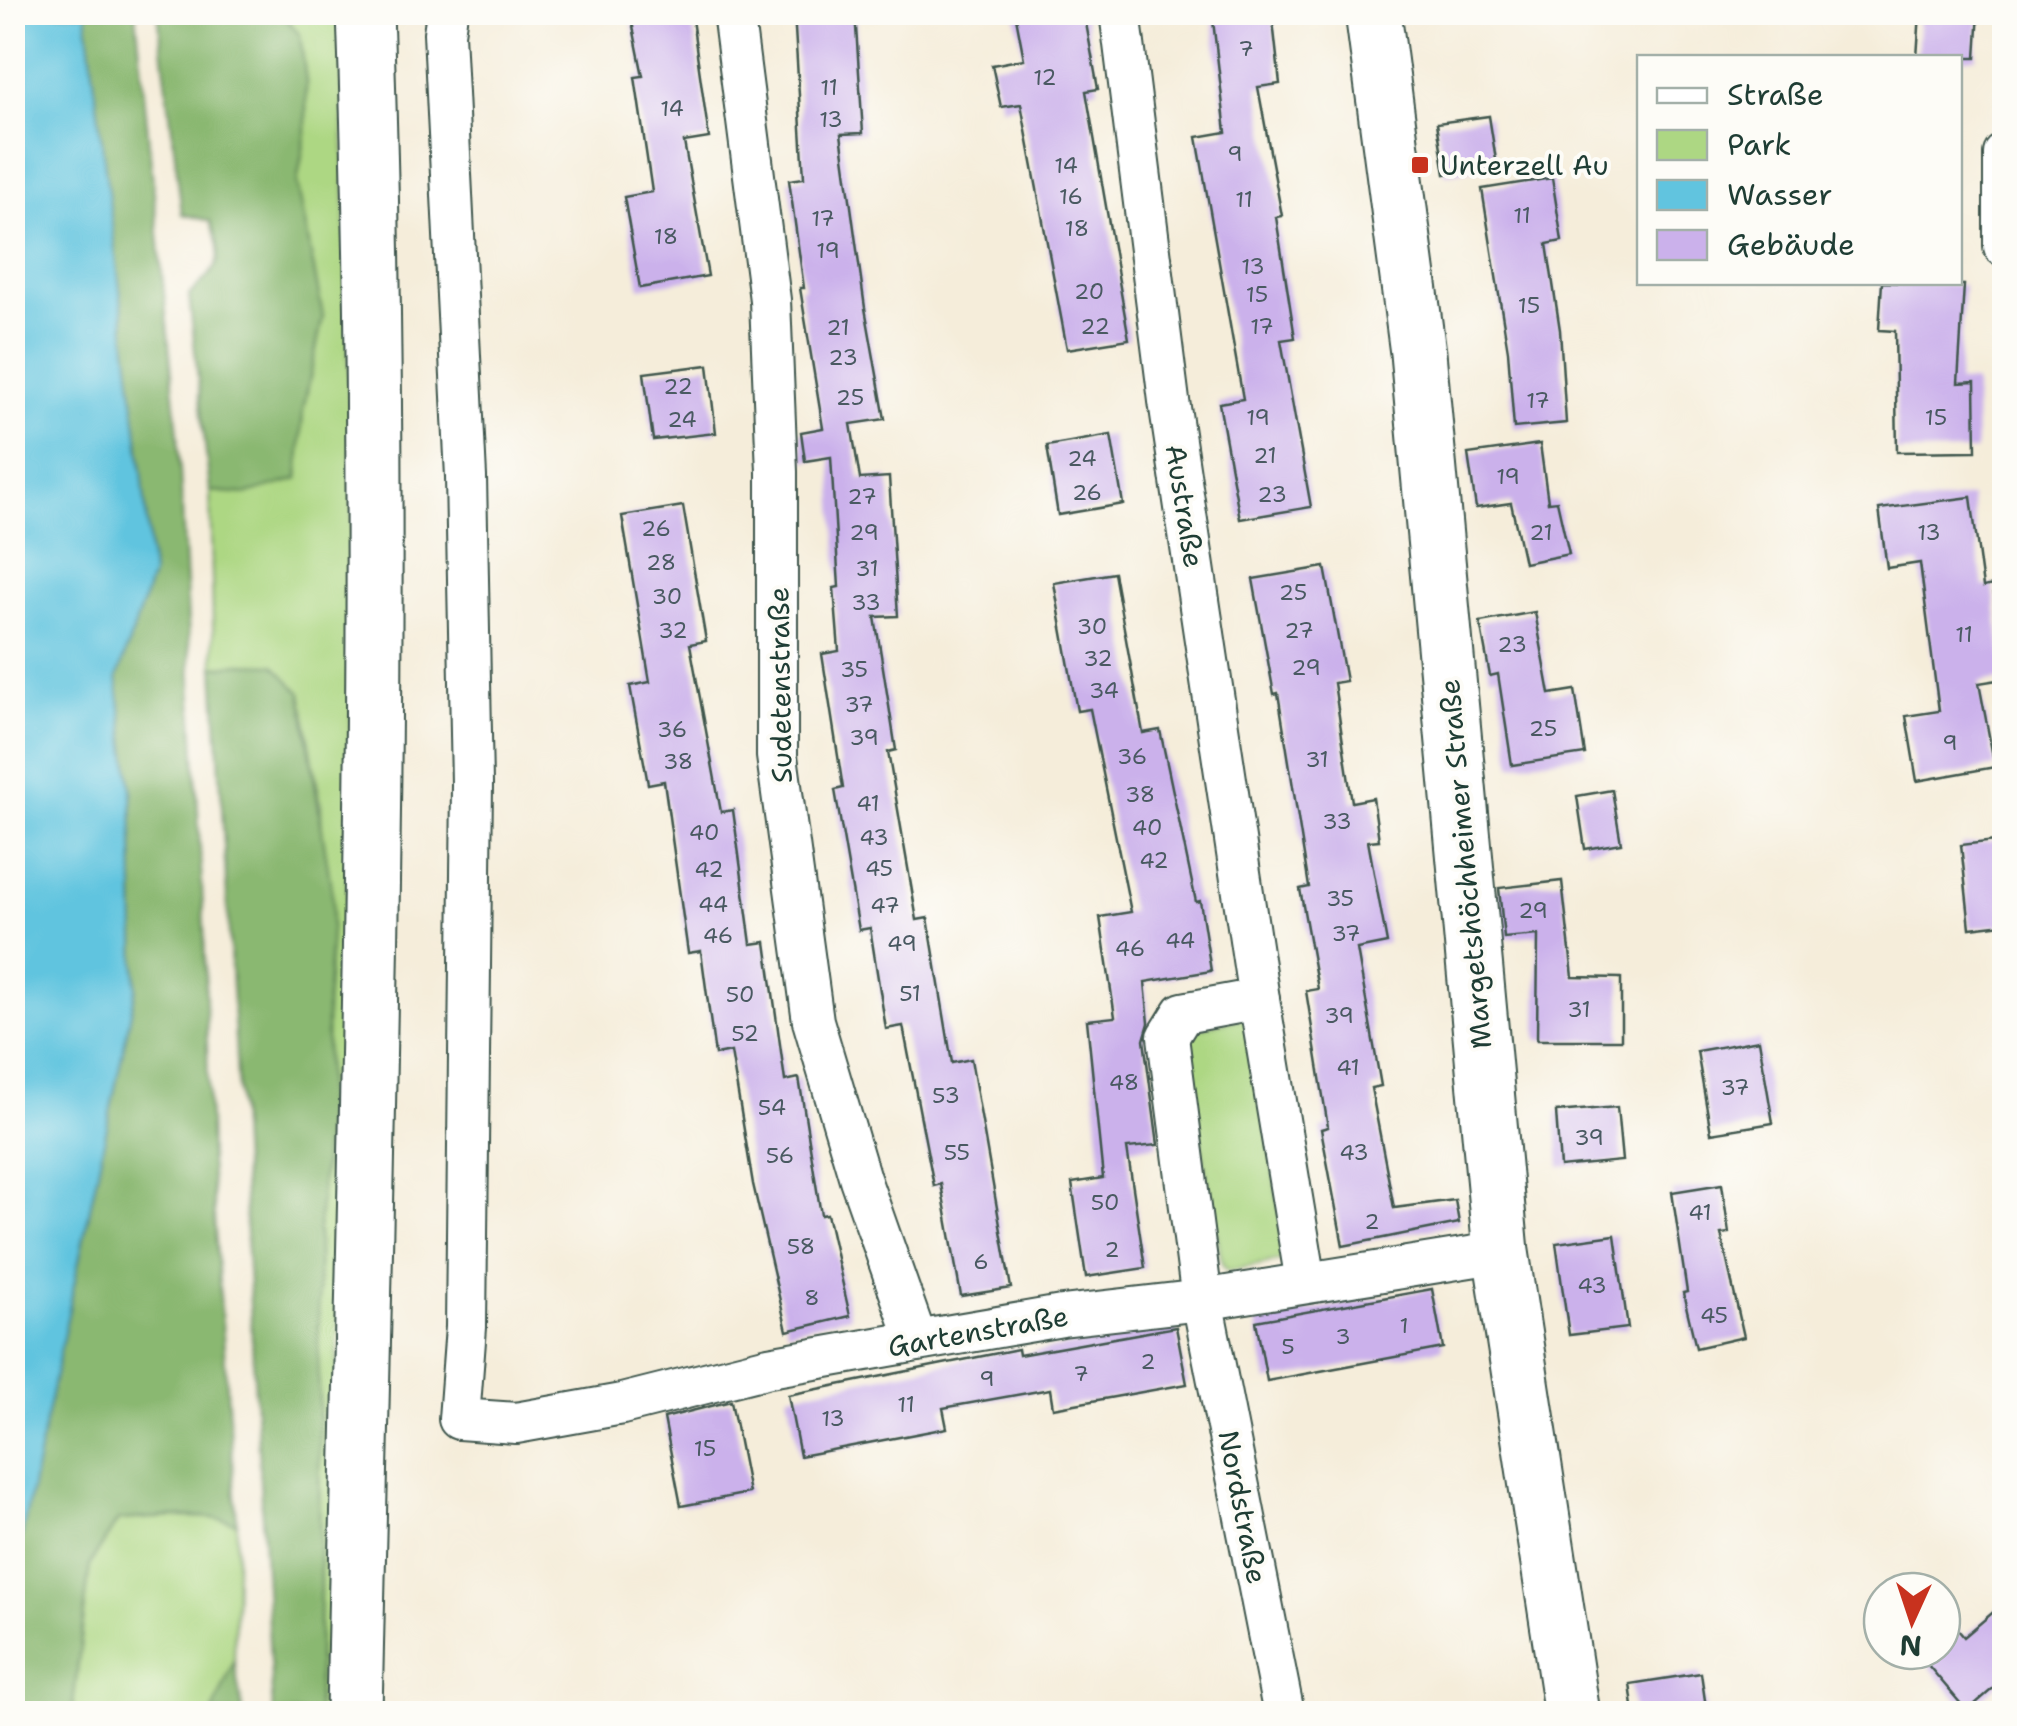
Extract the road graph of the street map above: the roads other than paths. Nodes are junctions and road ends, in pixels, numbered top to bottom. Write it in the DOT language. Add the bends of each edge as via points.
graph roads {
  1 [pos="365,12"];
  2 [pos="448,12"];
  3 [pos="734,12"];
  4 [pos="1120,12"];
  5 [pos="1372,12"];
  6 [pos="2004,145"];
  7 [pos="2004,154"];
  8 [pos="2004,246"];
  9 [pos="1260,998"];
  10 [pos="1501,1252"];
  11 [pos="1306,1282"];
  12 [pos="1202,1300"];
  13 [pos="917,1341"];
  14 [pos="354,1714"];
  15 [pos="1284,1714"];
  16 [pos="1572,1714"];
  1 -- 14 [label="street" via="374,602"];
  2 -- 13 [label="street, Gartenstraße" via="472,784 466,1326 459,1419 516,1423"];
  3 -- 13 [label="street, Sudetenstraße" via="770,300 777,756 814,1021"];
  4 -- 9 [label="street, Austraße" via="1169,401"];
  5 -- 10 [label="street, Margetshöchheimer Straße" via="1418,353"];
  6 -- 7 [label="street"];
  7 -- 8 [label="street"];
  9 -- 11 [label="street, Austraße"];
  9 -- 12 [label="street" via="1183,1014 1168,1036"];
  10 -- 11 [label="street, Gartenstraße"];
  10 -- 16 [label="street, Margetshöchheimer Straße"];
  11 -- 12 [label="street, Gartenstraße"];
  12 -- 13 [label="street, Gartenstraße"];
  12 -- 15 [label="street, Nordstraße"];
}
